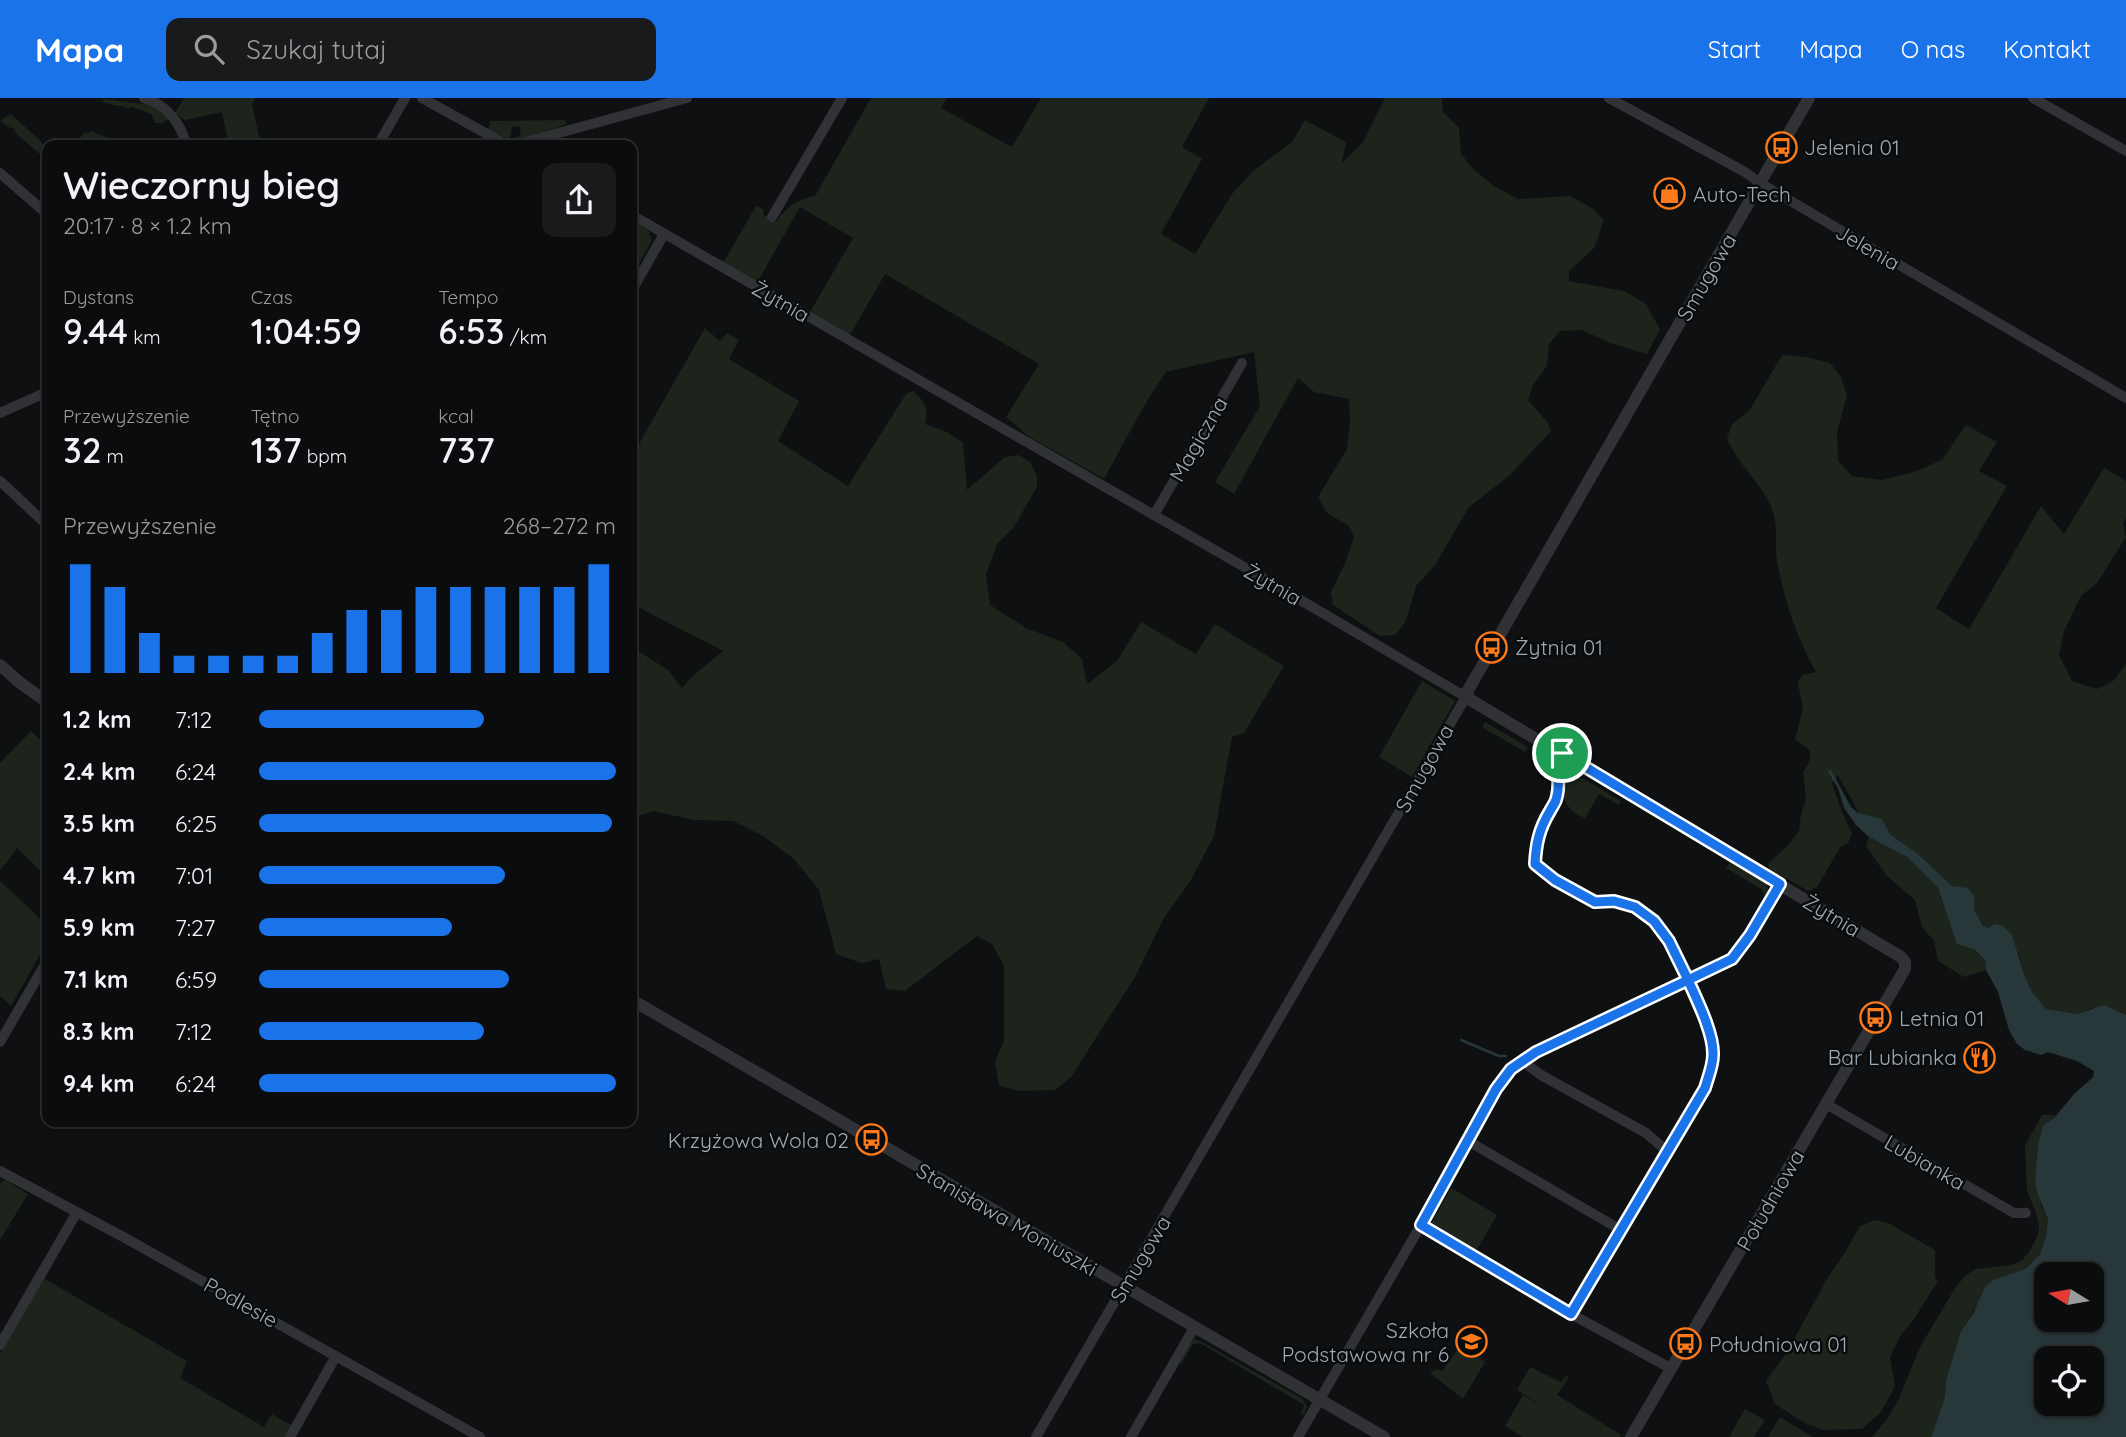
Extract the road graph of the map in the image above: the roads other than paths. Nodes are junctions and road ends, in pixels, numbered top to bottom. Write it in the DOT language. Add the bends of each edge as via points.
graph roads {
  1 [pos="144,98"];
  2 [pos="405,98"];
  3 [pos="422,98"];
  4 [pos="687,98"];
  5 [pos="842,98"];
  6 [pos="1609,98"];
  7 [pos="1808,98"];
  8 [pos="2033,98"];
  9 [pos="184,140"];
  10 [pos="381,140"];
  11 [pos="498,140"];
  12 [pos="533,140"];
  13 [pos="2126,151"];
  14 [pos="0,173"];
  15 [pos="1760,183"];
  16 [pos="42,210"];
  17 [pos="772,217"];
  18 [pos="637,218"];
  19 [pos="664,234"];
  20 [pos="637,281"];
  21 [pos="1242,363"];
  22 [pos="42,394"];
  23 [pos="2126,398"];
  24 [pos="0,414"];
  25 [pos="0,481"];
  26 [pos="1154,515"];
  27 [pos="42,520"];
  28 [pos="0,665"];
  29 [pos="1467,695"];
  30 [pos="42,698"];
  31 [pos="1562,753"];
  32 [pos="1780,884"];
  33 [pos="1905,962"];
  34 [pos="42,970"];
  35 [pos="1688,980"];
  36 [pos="637,1003"];
  37 [pos="0,1042"];
  38 [pos="1525,1060"];
  39 [pos="1826,1104"];
  40 [pos="1468,1141"];
  41 [pos="1667,1151"];
  42 [pos="0,1171"];
  43 [pos="77,1212"];
  44 [pos="2026,1213"];
  45 [pos="1421,1225"];
  46 [pos="1621,1230"];
  47 [pos="1123,1287"];
  48 [pos="1571,1314"];
  49 [pos="1194,1328"];
  50 [pos="0,1345"];
  51 [pos="336,1356"];
  52 [pos="1672,1369"];
  53 [pos="1320,1399"];
  54 [pos="290,1437"];
  55 [pos="480,1437"];
  56 [pos="1036,1437"];
  57 [pos="1131,1437"];
  58 [pos="1298,1437"];
  59 [pos="1384,1437"];
  60 [pos="1631,1437"];
  1 -- 9 [label="street" via="177,121"];
  2 -- 10 [label="street"];
  3 -- 11 [label="street"];
  4 -- 12 [label="street"];
  5 -- 17 [label="street"];
  6 -- 15 [label="street, Jelenia"];
  7 -- 15 [label="street, Smugowa"];
  8 -- 13 [label="street"];
  14 -- 16 [label="street"];
  15 -- 23 [label="street, Jelenia"];
  15 -- 29 [label="street, Smugowa"];
  18 -- 19 [label="street, Żytnia"];
  19 -- 20 [label="street"];
  19 -- 26 [label="street, Żytnia"];
  21 -- 26 [label="street, Magiczna"];
  22 -- 24 [label="street"];
  25 -- 27 [label="street"];
  26 -- 29 [label="street, Żytnia"];
  28 -- 30 [label="street"];
  29 -- 31 [label="street, Żytnia"];
  29 -- 47 [label="street, Smugowa"];
  31 -- 32 [label="street, Żytnia"];
  31 -- 35 [label="street" via="1557,801 1536,841 1535,864 1595,902 1635,907 1654,921"];
  32 -- 33 [label="street, Żytnia"];
  32 -- 35 [label="street" via="1732,959"];
  33 -- 39 [label="street, Południowa"];
  34 -- 37 [label="street"];
  35 -- 38 [label="street"];
  35 -- 41 [label="street" via="1711,1039 1712,1064 1705,1088"];
  36 -- 47 [label="street, Stanisława Moniuszki"];
  38 -- 40 [label="street" via="1511,1069 1496,1089"];
  38 -- 41 [label="street" via="1541,1075 1646,1133"];
  39 -- 44 [label="street, Lubianka" via="2014,1213"];
  39 -- 52 [label="street, Południowa"];
  40 -- 45 [label="street"];
  40 -- 46 [label="street"];
  41 -- 46 [label="street"];
  42 -- 43 [label="street, Podlesie"];
  43 -- 50 [label="street"];
  43 -- 51 [label="street, Podlesie"];
  45 -- 48 [label="street"];
  45 -- 53 [label="street"];
  46 -- 48 [label="street"];
  47 -- 49 [label="street, Stanisława Moniuszki"];
  47 -- 56 [label="street, Smugowa"];
  48 -- 52 [label="street"];
  49 -- 53 [label="street, Stanisława Moniuszki"];
  49 -- 57 [label="street"];
  51 -- 54 [label="street"];
  51 -- 55 [label="street, Podlesie"];
  52 -- 60 [label="street, Południowa"];
  53 -- 58 [label="street"];
  53 -- 59 [label="street, Stanisława Moniuszki"];
}
